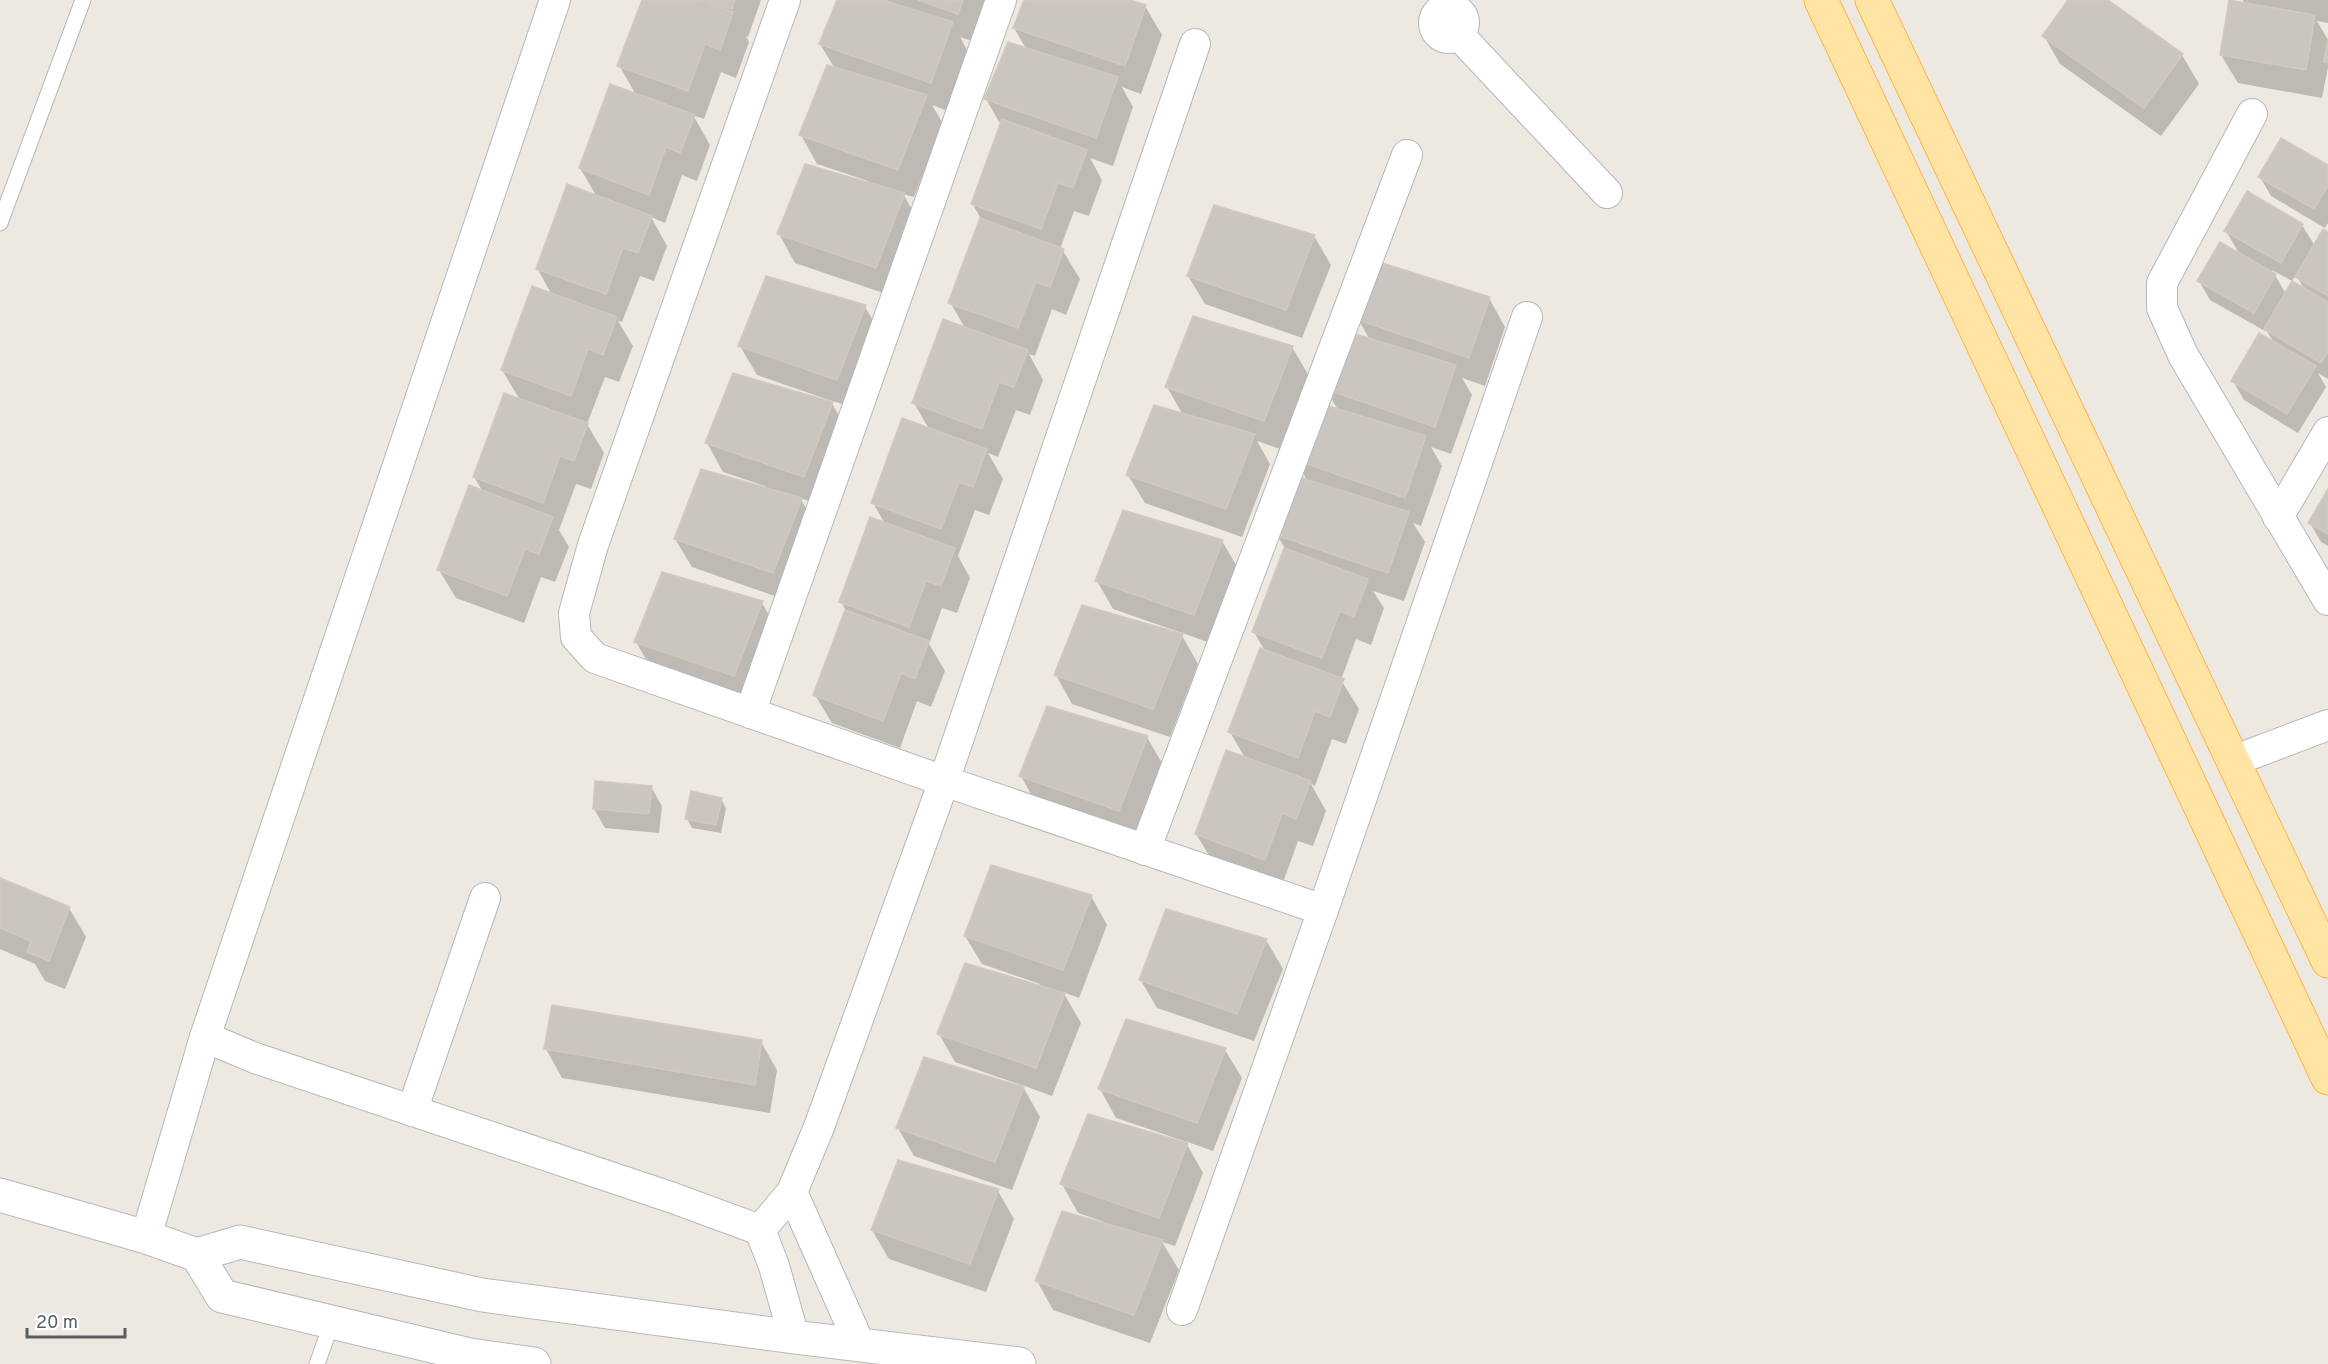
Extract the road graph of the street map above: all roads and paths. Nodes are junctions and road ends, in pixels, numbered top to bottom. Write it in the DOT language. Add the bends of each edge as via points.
graph roads {
  1 [pos="83,0"];
  2 [pos="555,0"];
  3 [pos="785,0"];
  4 [pos="1001,0"];
  5 [pos="1821,0"];
  6 [pos="1872,0"];
  7 [pos="1449,14"];
  8 [pos="1195,44"];
  9 [pos="2252,114"];
  10 [pos="1407,155"];
  11 [pos="1607,192"];
  12 [pos="5,195"];
  13 [pos="0,223"];
  14 [pos="1527,317"];
  15 [pos="2328,432"];
  16 [pos="2278,516"];
  17 [pos="2328,600"];
  18 [pos="750,713"];
  19 [pos="2328,724"];
  20 [pos="2233,761"];
  21 [pos="944,782"];
  22 [pos="1145,850"];
  23 [pos="485,898"];
  24 [pos="1323,910"];
  25 [pos="2328,961"];
  26 [pos="205,1037"];
  27 [pos="2328,1078"];
  28 [pos="412,1111"];
  29 [pos="792,1192"];
  30 [pos="0,1196"];
  31 [pos="760,1230"];
  32 [pos="146,1237"];
  33 [pos="197,1255"];
  34 [pos="1182,1310"];
  35 [pos="332,1322"];
  36 [pos="794,1337"];
  37 [pos="860,1345"];
  38 [pos="317,1364"];
  39 [pos="534,1364"];
  40 [pos="1019,1364"];
  1 -- 12 [label="lane"];
  2 -- 26 [label="street"];
  3 -- 18 [label="street" via="593,545 574,613 576,637 595,658"];
  4 -- 18 [label="street"];
  5 -- 27 [label="main road"];
  6 -- 20 [label="main road"];
  7 -- 11 [label="street"];
  8 -- 21 [label="street"];
  9 -- 16 [label="street" via="2162,283 2162,308 2182,355"];
  10 -- 22 [label="street"];
  12 -- 13 [label="lane"];
  14 -- 24 [label="street"];
  15 -- 16 [label="street"];
  16 -- 17 [label="street"];
  18 -- 21 [label="street"];
  19 -- 20 [label="street"];
  20 -- 25 [label="main road"];
  21 -- 22 [label="street"];
  21 -- 29 [label="street"];
  22 -- 24 [label="street"];
  23 -- 28 [label="street"];
  24 -- 34 [label="street"];
  26 -- 28 [label="street"];
  26 -- 32 [label="street"];
  28 -- 31 [label="street"];
  29 -- 31 [label="street"];
  29 -- 37 [label="street"];
  30 -- 32 [label="street"];
  31 -- 36 [label="street"];
  32 -- 33 [label="street"];
  33 -- 35 [label="street" via="222,1296"];
  33 -- 36 [label="street" via="240,1242 482,1295"];
  35 -- 38 [label="lane"];
  35 -- 39 [label="street" via="470,1355"];
  36 -- 37 [label="street"];
  37 -- 40 [label="street"];
}
